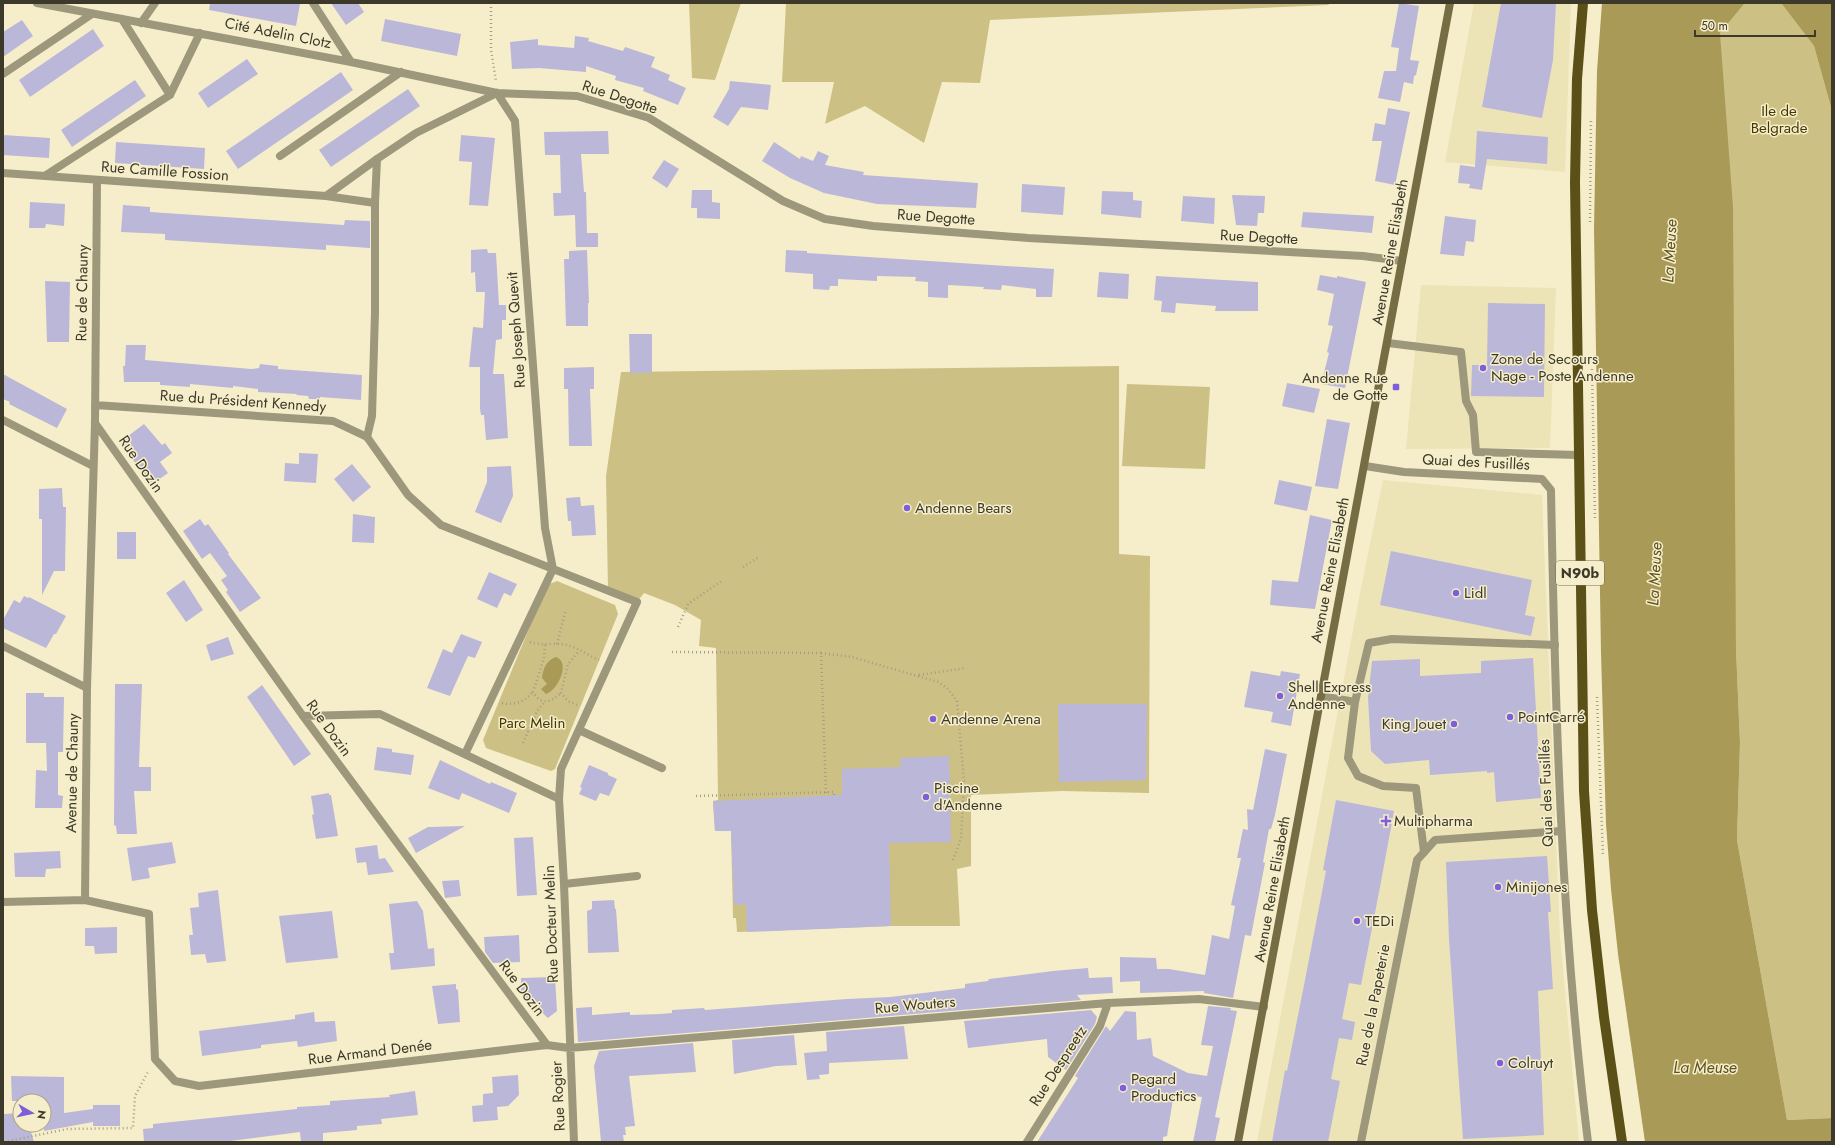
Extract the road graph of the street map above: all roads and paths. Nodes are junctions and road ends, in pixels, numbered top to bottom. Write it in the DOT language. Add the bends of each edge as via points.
graph roads {
  1 [pos="37,3"];
  2 [pos="155,3"];
  3 [pos="313,3"];
  4 [pos="491,3"];
  5 [pos="1450,3"];
  6 [pos="1583,3"];
  7 [pos="92,14"];
  8 [pos="122,19"];
  9 [pos="142,23"];
  10 [pos="200,33"];
  11 [pos="351,62"];
  12 [pos="401,72"];
  13 [pos="3,74"];
  14 [pos="497,93"];
  15 [pos="170,95"];
  16 [pos="1591,119"];
  17 [pos="280,156"];
  18 [pos="377,158"];
  19 [pos="3,173"];
  20 [pos="46,175"];
  21 [pos="97,180"];
  22 [pos="326,196"];
  23 [pos="375,203"];
  24 [pos="1590,223"];
  25 [pos="1402,261"];
  26 [pos="1388,342"];
  27 [pos="1592,367"];
  28 [pos="95,405"];
  29 [pos="3,420"];
  30 [pos="95,423"];
  31 [pos="367,437"];
  32 [pos="1578,455"];
  33 [pos="93,466"];
  34 [pos="1365,466"];
  35 [pos="1595,526"];
  36 [pos="759,557"];
  37 [pos="743,568"];
  38 [pos="553,569"];
  39 [pos="723,580"];
  40 [pos="636,602"];
  41 [pos="566,609"];
  42 [pos="678,627"];
  43 [pos="520,638"];
  44 [pos="557,644"];
  45 [pos="545,645"];
  46 [pos="1555,645"];
  47 [pos="3,646"];
  48 [pos="579,651"];
  49 [pos="672,652"];
  50 [pos="821,654"];
  51 [pos="609,664"];
  52 [pos="966,668"];
  53 [pos="916,676"];
  54 [pos="87,688"];
  55 [pos="533,692"];
  56 [pos="561,692"];
  57 [pos="1597,692"];
  58 [pos="1321,696"];
  59 [pos="492,698"];
  60 [pos="545,702"];
  61 [pos="1355,702"];
  62 [pos="588,710"];
  63 [pos="303,716"];
  64 [pos="579,730"];
  65 [pos="524,743"];
  66 [pos="465,754"];
  67 [pos="662,768"];
  68 [pos="826,792"];
  69 [pos="834,795"];
  70 [pos="696,796"];
  71 [pos="558,799"];
  72 [pos="1561,832"];
  73 [pos="1424,852"];
  74 [pos="1603,859"];
  75 [pos="953,860"];
  76 [pos="637,876"];
  77 [pos="564,884"];
  78 [pos="85,900"];
  79 [pos="3,902"];
  80 [pos="1108,1003"];
  81 [pos="1264,1007"];
  82 [pos="547,1044"];
  83 [pos="569,1048"];
  84 [pos="155,1059"];
  85 [pos="4,1142"];
  86 [pos="574,1142"];
  87 [pos="1027,1142"];
  88 [pos="1238,1142"];
  89 [pos="1361,1142"];
  90 [pos="1588,1142"];
  91 [pos="1622,1142"];
  1 -- 7 [label="street, Cité Adelin Clotz"];
  2 -- 9 [label="street"];
  3 -- 11 [label="street, Cité Adelin Clotz"];
  4 -- 14 [label="path" via="491,50"];
  5 -- 25 [label="main road, Avenue Reine Elisabeth"];
  6 -- 32 [label="main road, N90b" via="1577,79 1574,182"];
  7 -- 8 [label="street, Cité Adelin Clotz"];
  7 -- 13 [label="street"];
  8 -- 9 [label="street, Cité Adelin Clotz"];
  8 -- 15 [label="street"];
  9 -- 10 [label="street, Cité Adelin Clotz"];
  10 -- 11 [label="street, Cité Adelin Clotz"];
  10 -- 15 [label="street"];
  11 -- 12 [label="street, Cité Adelin Clotz"];
  12 -- 14 [label="street, Cité Adelin Clotz"];
  12 -- 17 [label="street"];
  14 -- 18 [label="street" via="416,133"];
  14 -- 25 [label="street, Rue Degotte" via="577,96 649,118 783,201 825,220 1028,238 1355,256"];
  14 -- 38 [label="street, Rue Joseph Quevit" via="515,121 546,528"];
  15 -- 20 [label="street"];
  16 -- 24 [label="path"];
  18 -- 22 [label="street"];
  18 -- 23 [label="street"];
  19 -- 20 [label="street, Rue Camille Fossion"];
  20 -- 21 [label="street, Rue Camille Fossion"];
  21 -- 22 [label="street, Rue Camille Fossion"];
  21 -- 28 [label="street, Rue de Chauny"];
  22 -- 23 [label="street, Rue Camille Fossion"];
  23 -- 31 [label="street" via="372,416"];
  25 -- 26 [label="main road, Avenue Reine Elisabeth"];
  26 -- 32 [label="street" via="1460,352 1466,401 1473,415 1476,452"];
  26 -- 34 [label="main road, Avenue Reine Elisabeth"];
  27 -- 35 [label="path"];
  28 -- 30 [label="street, Avenue de Chauny"];
  28 -- 31 [label="street, Rue du Président Kennedy" via="333,421"];
  29 -- 33 [label="street"];
  30 -- 33 [label="street, Avenue de Chauny"];
  30 -- 63 [label="street, Rue Dozin"];
  31 -- 38 [label="street, Rue du Président Kennedy" via="408,495 441,525"];
  32 -- 91 [label="main road, N90b" via="1587,850 1603,1010"];
  33 -- 54 [label="street, Avenue de Chauny"];
  34 -- 46 [label="street, Quai des Fusillés" via="1404,472 1542,479 1551,490"];
  34 -- 58 [label="main road, Avenue Reine Elisabeth"];
  36 -- 37 [label="path"];
  38 -- 40 [label="street, Rue du Président Kennedy"];
  38 -- 43 [label="street"];
  39 -- 42 [label="path" via="688,604"];
  40 -- 51 [label="street, Rue Docteur Melin"];
  41 -- 44 [label="path"];
  43 -- 45 [label="path" via="534,644"];
  43 -- 59 [label="street"];
  44 -- 45 [label="path"];
  44 -- 48 [label="path" via="570,646"];
  45 -- 55 [label="path" via="544,658"];
  46 -- 61 [label="street" via="1392,639 1369,643"];
  46 -- 72 [label="street, Quai des Fusillés"];
  47 -- 54 [label="street"];
  48 -- 51 [label="path"];
  48 -- 56 [label="path" via="568,664"];
  49 -- 50 [label="path"];
  50 -- 53 [label="path" via="852,656"];
  50 -- 68 [label="path"];
  51 -- 62 [label="street, Rue Docteur Melin"];
  52 -- 53 [label="path"];
  53 -- 75 [label="path" via="938,682 957,700 964,781 961,839"];
  54 -- 78 [label="street, Avenue de Chauny"];
  55 -- 59 [label="path" via="527,699 508,704"];
  55 -- 60 [label="path" via="537,698"];
  56 -- 60 [label="path" via="554,699"];
  56 -- 62 [label="path" via="568,701"];
  57 -- 74 [label="path"];
  58 -- 61 [label="street"];
  58 -- 81 [label="main road, Avenue Reine Elisabeth"];
  59 -- 66 [label="street"];
  60 -- 65 [label="path" via="537,711"];
  61 -- 73 [label="street" via="1348,758 1358,776 1383,786 1416,788"];
  62 -- 64 [label="street, Rue Docteur Melin"];
  63 -- 66 [label="street" via="380,714"];
  63 -- 82 [label="street, Rue Dozin"];
  64 -- 67 [label="street"];
  64 -- 71 [label="street, Rue Docteur Melin" via="561,769"];
  66 -- 71 [label="street"];
  68 -- 69 [label="path" via="834,792"];
  68 -- 70 [label="path"];
  71 -- 77 [label="street, Rue Docteur Melin"];
  72 -- 73 [label="street, Rue de la Papeterie" via="1435,840"];
  72 -- 90 [label="street, Quai des Fusillés" via="1577,1043"];
  73 -- 89 [label="street, Rue de la Papeterie" via="1417,860"];
  76 -- 77 [label="street"];
  77 -- 83 [label="street, Rue Docteur Melin"];
  78 -- 79 [label="street"];
  78 -- 84 [label="street" via="149,914"];
  80 -- 81 [label="street, Rue Wouters" via="1199,999"];
  80 -- 83 [label="street, Rue Wouters"];
  80 -- 87 [label="street, Rue Despreetz" via="1100,1026"];
  81 -- 88 [label="main road, Avenue Reine Elisabeth"];
  82 -- 83 [label="street, Rue Armand Denée"];
  82 -- 84 [label="street, Rue Armand Denée" via="199,1086 175,1081"];
  83 -- 86 [label="street, Rue Rogier"];
  84 -- 85 [label="path" via="135,1096 133,1128 68,1129"];
}
